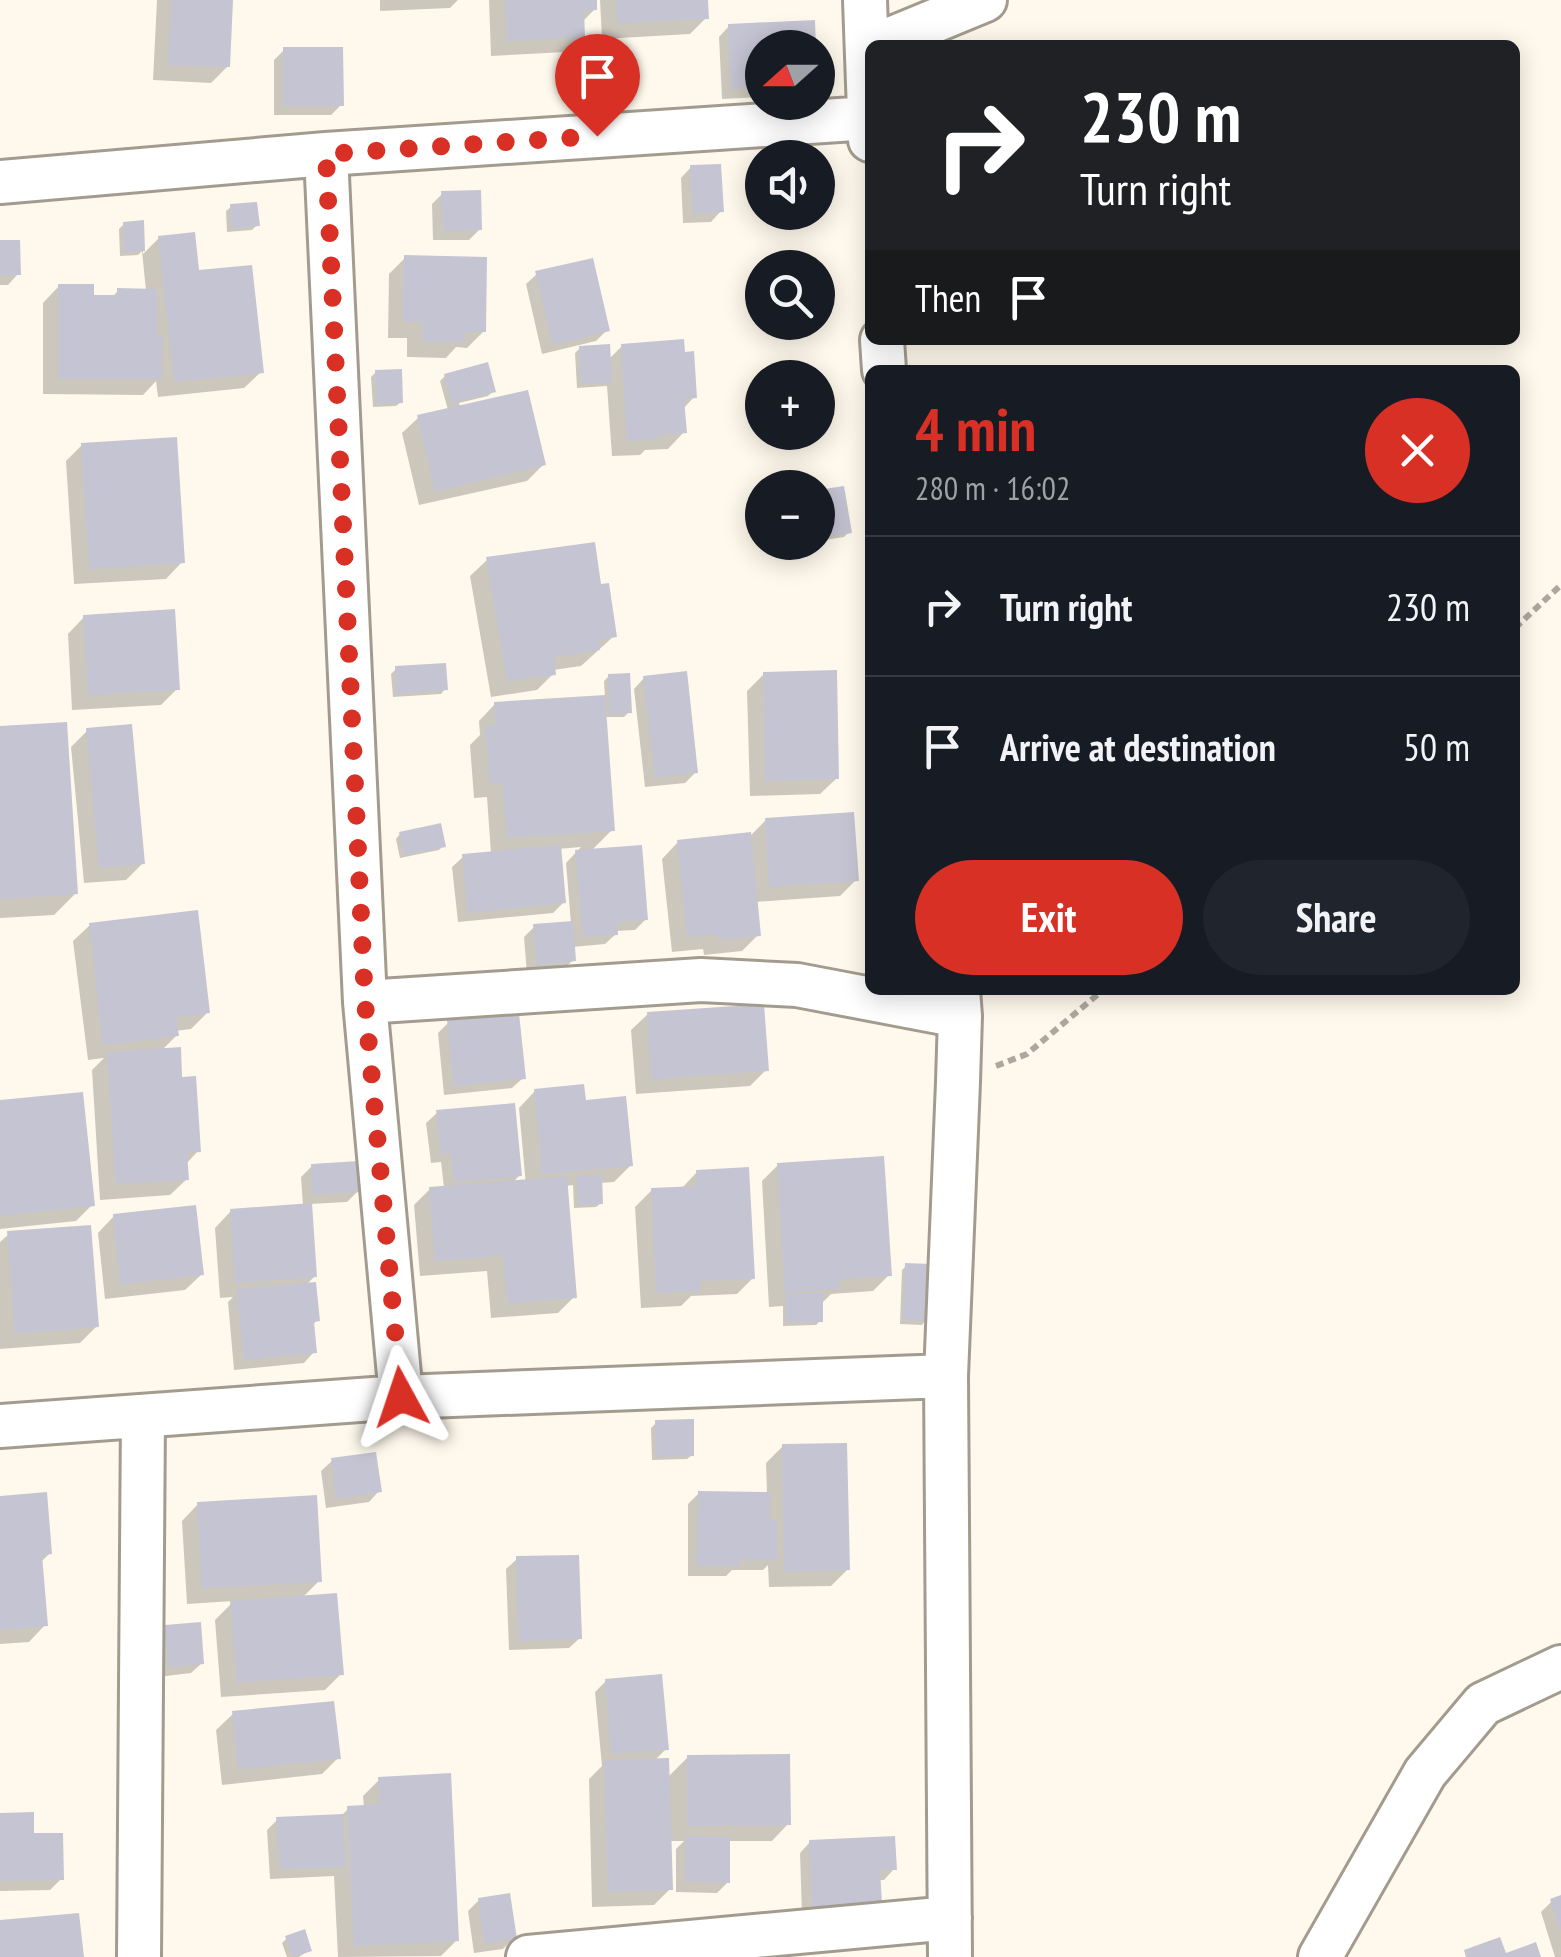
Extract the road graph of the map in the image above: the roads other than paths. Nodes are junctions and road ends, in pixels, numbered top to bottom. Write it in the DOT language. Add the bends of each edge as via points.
graph roads {
  1 [pos="866,0"];
  2 [pos="985,0"];
  3 [pos="870,40"];
  4 [pos="888,40"];
  5 [pos="865,118"];
  6 [pos="326,154"];
  7 [pos="0,182"];
  8 [pos="865,993"];
  9 [pos="887,995"];
  10 [pos="365,1002"];
  11 [pos="959,1003"];
  12 [pos="946,1376"];
  13 [pos="401,1397"];
  14 [pos="143,1416"];
  15 [pos="0,1426"];
  16 [pos="1561,1667"];
  17 [pos="950,1938"];
  18 [pos="139,1957"];
  19 [pos="528,1957"];
  20 [pos="1320,1957"];
  1 -- 3 [label="street"];
  2 -- 4 [label="street"];
  5 -- 6 [label="street"];
  6 -- 7 [label="street"];
  6 -- 10 [label="street"];
  8 -- 10 [label="street" via="701,980"];
  9 -- 11 [label="street"];
  10 -- 13 [label="street"];
  11 -- 12 [label="street"];
  12 -- 13 [label="street"];
  12 -- 17 [label="street"];
  13 -- 14 [label="street"];
  14 -- 15 [label="street"];
  14 -- 18 [label="street"];
  16 -- 20 [label="street" via="1483,1704 1425,1773"];
  17 -- 19 [label="street"];
}
